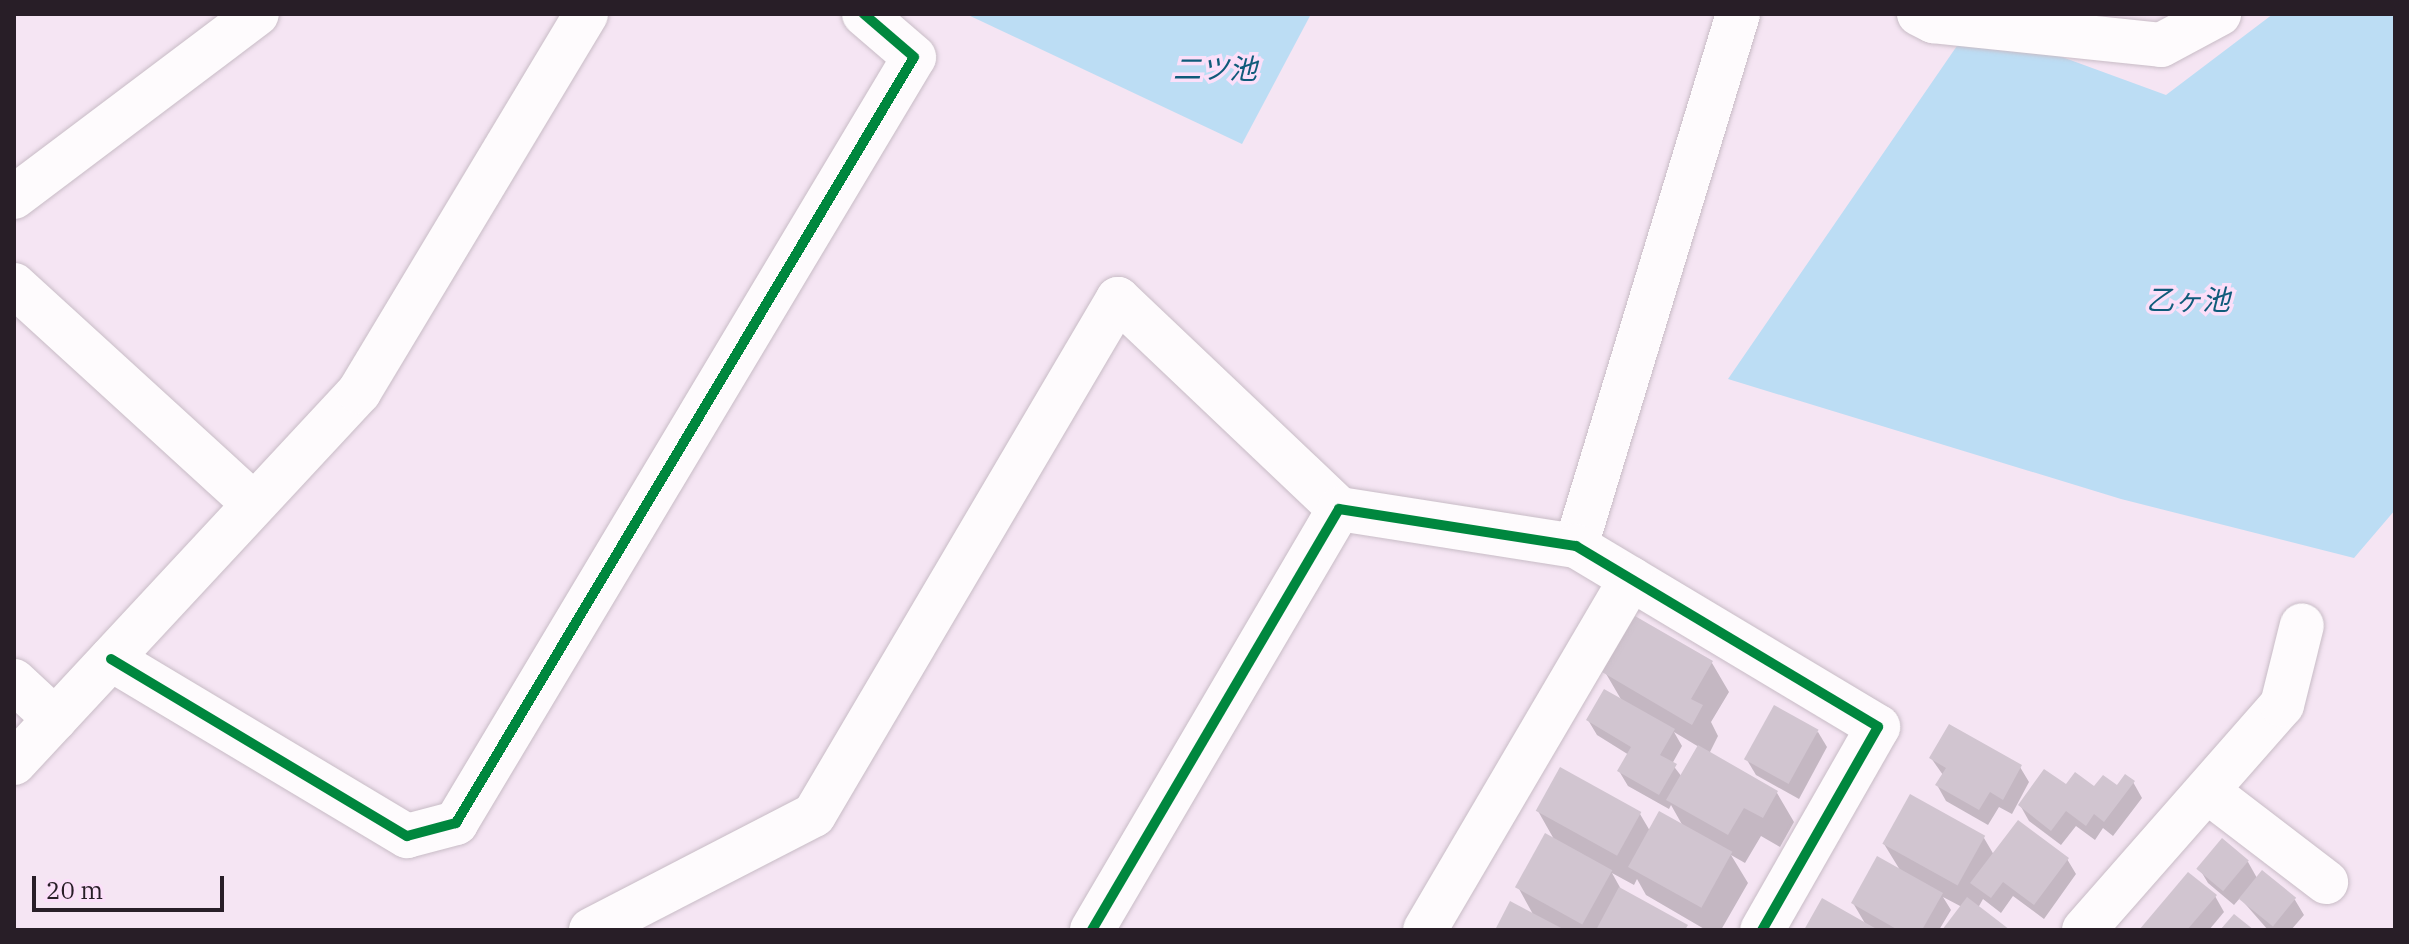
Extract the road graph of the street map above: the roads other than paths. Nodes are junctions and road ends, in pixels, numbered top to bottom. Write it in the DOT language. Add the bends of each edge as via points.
graph roads {
  1 [pos="586,14"];
  2 [pos="864,14"];
  3 [pos="1738,14"];
  4 [pos="1919,14"];
  5 [pos="2219,14"];
  6 [pos="248,17"];
  7 [pos="14,197"];
  8 [pos="14,285"];
  9 [pos="254,504"];
  10 [pos="1339,509"];
  11 [pos="1576,546"];
  12 [pos="1631,579"];
  13 [pos="2302,625"];
  14 [pos="111,659"];
  15 [pos="14,681"];
  16 [pos="55,719"];
  17 [pos="14,763"];
  18 [pos="2207,791"];
  19 [pos="2326,882"];
  20 [pos="591,930"];
  21 [pos="1092,930"];
  22 [pos="1425,930"];
  23 [pos="1762,930"];
  24 [pos="2084,930"];
  1 -- 9 [label="street" via="359,392"];
  2 -- 14 [label="street" via="914,57 456,823 407,836"];
  3 -- 11 [label="street"];
  4 -- 5 [label="street" via="1933,21 2161,45"];
  6 -- 7 [label="street"];
  8 -- 9 [label="street"];
  9 -- 14 [label="street"];
  10 -- 11 [label="street"];
  10 -- 20 [label="street" via="1118,299 814,815"];
  10 -- 21 [label="street"];
  11 -- 12 [label="street"];
  12 -- 22 [label="street"];
  12 -- 23 [label="street" via="1878,727"];
  13 -- 18 [label="street" via="2282,705"];
  14 -- 16 [label="street"];
  15 -- 16 [label="street"];
  16 -- 17 [label="street"];
  18 -- 19 [label="street"];
  18 -- 24 [label="street"];
}
